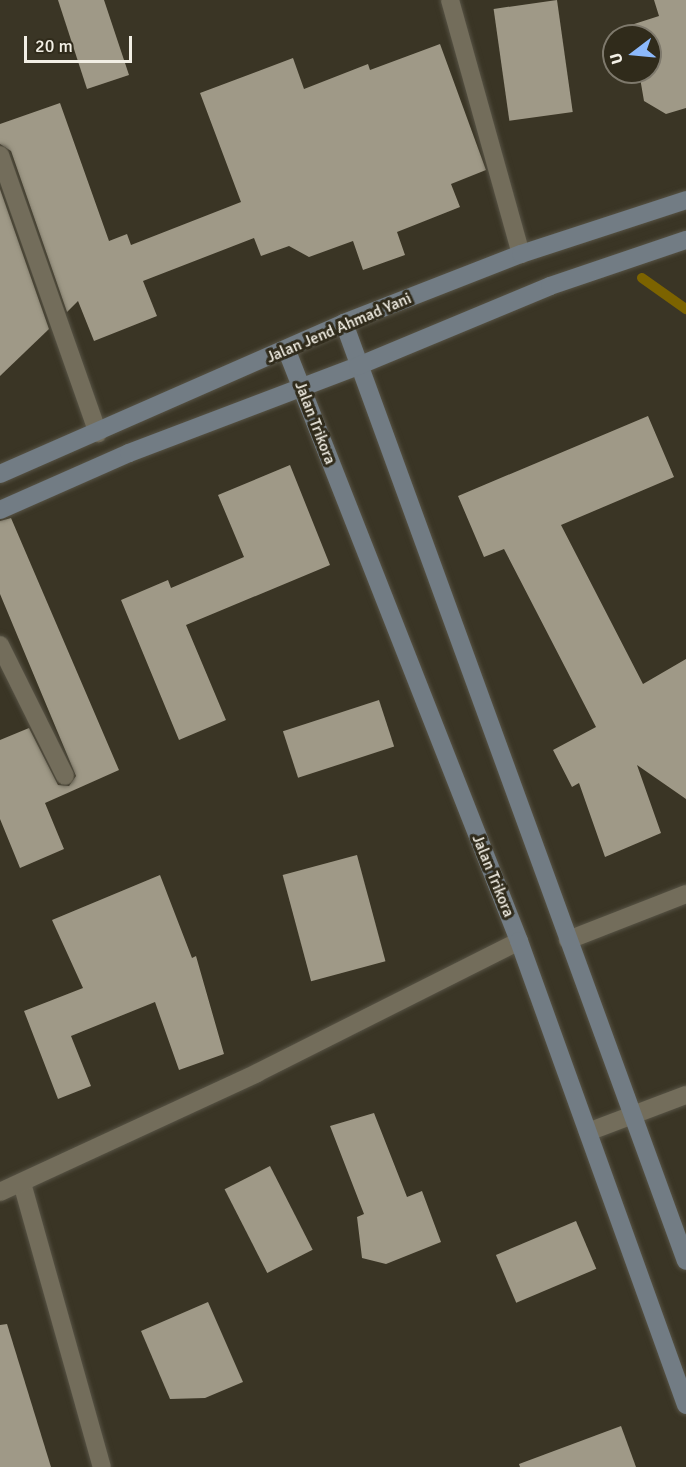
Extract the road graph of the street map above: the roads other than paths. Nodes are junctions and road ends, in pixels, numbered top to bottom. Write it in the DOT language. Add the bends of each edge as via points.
graph roads {
  1 [pos="450,0"];
  2 [pos="0,155"];
  3 [pos="686,200"];
  4 [pos="686,240"];
  5 [pos="521,254"];
  6 [pos="344,323"];
  7 [pos="287,351"];
  8 [pos="358,366"];
  9 [pos="300,385"];
  10 [pos="98,433"];
  11 [pos="0,474"];
  12 [pos="0,510"];
  13 [pos="0,645"];
  14 [pos="65,776"];
  15 [pos="686,894"];
  16 [pos="568,940"];
  17 [pos="519,941"];
  18 [pos="686,1095"];
  19 [pos="634,1115"];
  20 [pos="588,1132"];
  21 [pos="22,1182"];
  22 [pos="0,1192"];
  23 [pos="686,1261"];
  24 [pos="686,1405"];
  25 [pos="102,1467"];
  1 -- 5 [label="street"];
  2 -- 10 [label="street"];
  3 -- 5 [label="main road, Jalan Jend Ahmad Yani"];
  4 -- 8 [label="main road" via="550,286"];
  5 -- 6 [label="main road, Jalan Jend Ahmad Yani"];
  6 -- 7 [label="main road, Jalan Jend Ahmad Yani"];
  6 -- 8 [label="main road"];
  7 -- 9 [label="main road, Jalan Trikora"];
  7 -- 10 [label="main road, Jalan Jend Ahmad Yani"];
  8 -- 9 [label="main road"];
  8 -- 16 [label="main road"];
  9 -- 12 [label="main road"];
  9 -- 17 [label="main road, Jalan Trikora"];
  10 -- 11 [label="main road, Jalan Jend Ahmad Yani"];
  13 -- 14 [label="street"];
  15 -- 16 [label="street"];
  16 -- 19 [label="main road"];
  17 -- 20 [label="main road, Jalan Trikora"];
  17 -- 21 [label="street" via="257,1073"];
  18 -- 19 [label="street"];
  19 -- 20 [label="street"];
  19 -- 23 [label="main road"];
  20 -- 24 [label="main road, Jalan Trikora"];
  21 -- 22 [label="street"];
  21 -- 25 [label="street"];
}
